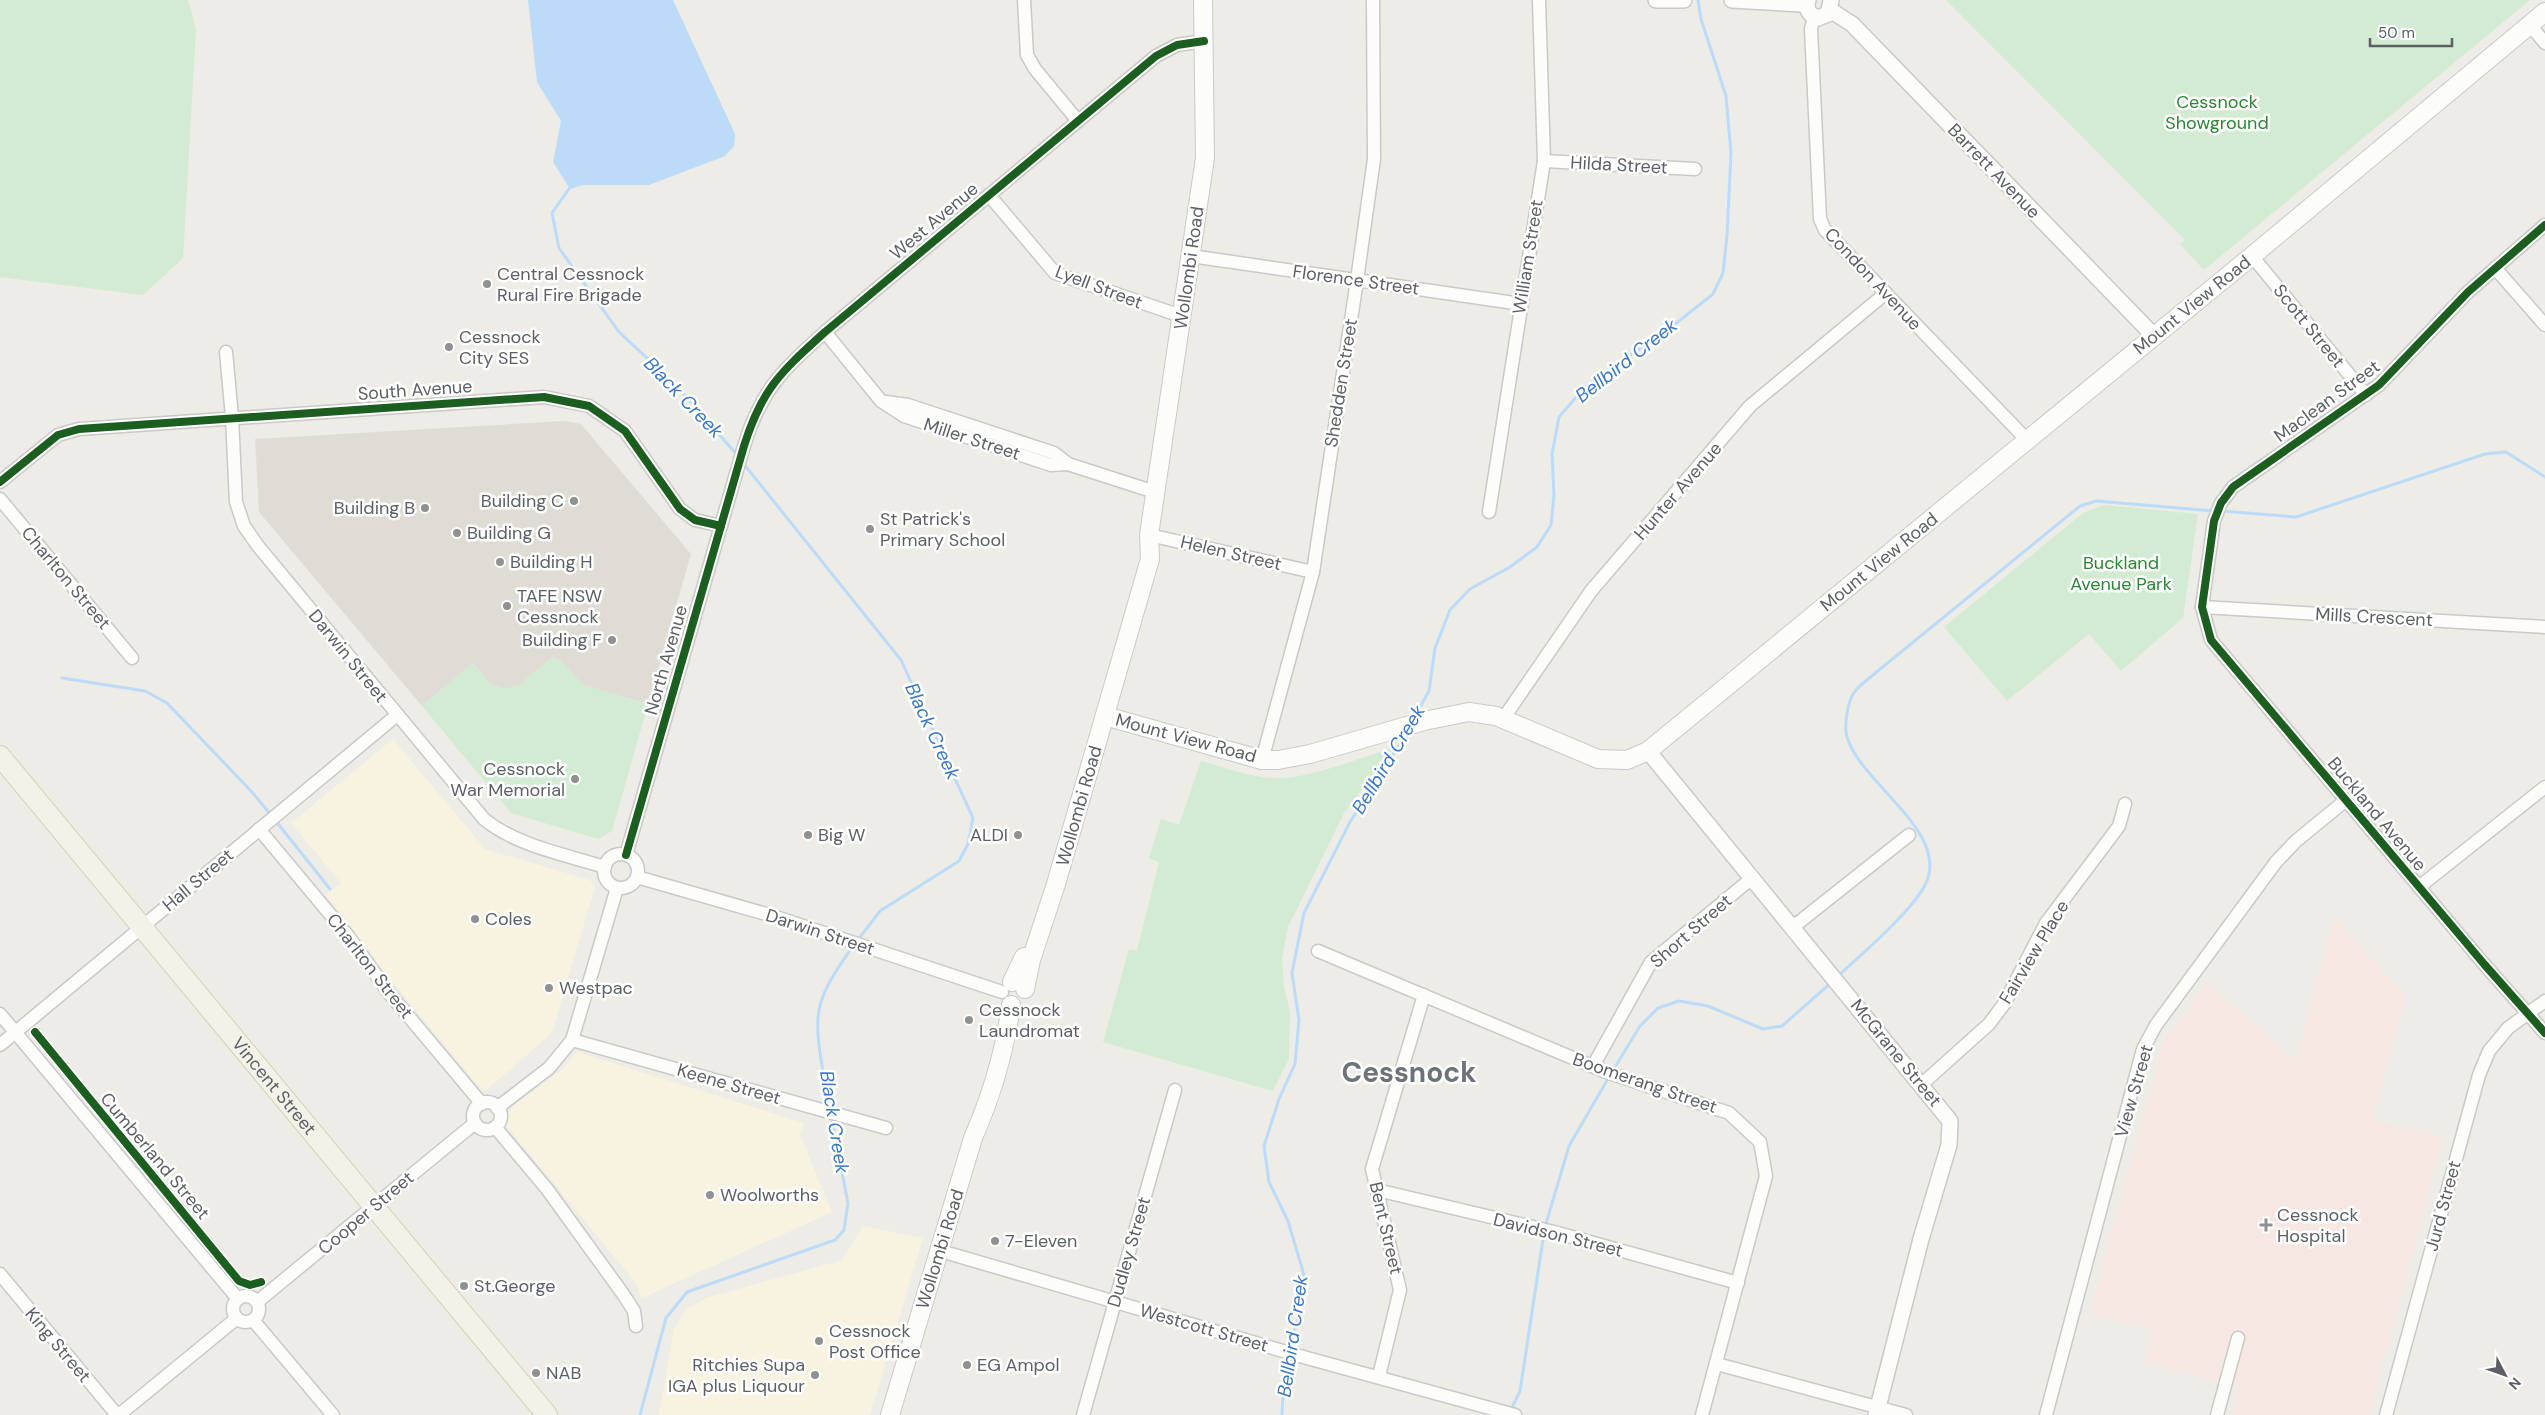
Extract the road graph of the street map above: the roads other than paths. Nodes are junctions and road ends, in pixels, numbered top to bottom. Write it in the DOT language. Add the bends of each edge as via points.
graph roads {
  1 [pos="1024,0"];
  2 [pos="1203,0"];
  3 [pos="1373,0"];
  4 [pos="1539,0"];
  5 [pos="1656,0"];
  6 [pos="1682,0"];
  7 [pos="1732,0"];
  8 [pos="1830,5"];
  9 [pos="1810,8"];
  10 [pos="2545,12"];
  11 [pos="2530,25"];
  12 [pos="1204,41"];
  13 [pos="2545,43"];
  14 [pos="1078,121"];
  15 [pos="1544,161"];
  16 [pos="1695,169"];
  17 [pos="989,195"];
  18 [pos="2545,225"];
  19 [pos="1191,256"];
  20 [pos="2252,256"];
  21 [pos="2495,268"];
  22 [pos="1357,280"];
  23 [pos="1886,294"];
  24 [pos="1521,304"];
  25 [pos="1182,316"];
  26 [pos="2545,325"];
  27 [pos="825,332"];
  28 [pos="2154,336"];
  29 [pos="226,352"];
  30 [pos="2366,395"];
  31 [pos="232,417"];
  32 [pos="2027,440"];
  33 [pos="735,475"];
  34 [pos="0,482"];
  35 [pos="1155,492"];
  36 [pos="0,499"];
  37 [pos="1489,512"];
  38 [pos="720,526"];
  39 [pos="1149,535"];
  40 [pos="1313,572"];
  41 [pos="2202,607"];
  42 [pos="2545,627"];
  43 [pos="132,658"];
  44 [pos="1108,668"];
  45 [pos="397,715"];
  46 [pos="1105,716"];
  47 [pos="1502,719"];
  48 [pos="1648,751"];
  49 [pos="0,756"];
  50 [pos="1262,760"];
  51 [pos="1082,762"];
  52 [pos="2545,787"];
  53 [pos="2346,800"];
  54 [pos="2125,804"];
  55 [pos="269,821"];
  56 [pos="1909,835"];
  57 [pos="626,855"];
  58 [pos="605,867"];
  59 [pos="637,877"];
  60 [pos="1752,878"];
  61 [pos="2419,887"];
  62 [pos="617,888"];
  63 [pos="1793,927"];
  64 [pos="142,928"];
  65 [pos="1318,951"];
  66 [pos="1012,992"];
  67 [pos="1424,995"];
  68 [pos="2545,1001"];
  69 [pos="0,1014"];
  70 [pos="2528,1015"];
  71 [pos="16,1032"];
  72 [pos="2545,1033"];
  73 [pos="572,1040"];
  74 [pos="0,1045"];
  75 [pos="1593,1066"];
  76 [pos="1922,1084"];
  77 [pos="1175,1090"];
  78 [pos="482,1104"];
  79 [pos="497,1108"];
  80 [pos="984,1114"];
  81 [pos="475,1123"];
  82 [pos="495,1127"];
  83 [pos="886,1128"];
  84 [pos="1377,1190"];
  85 [pos="373,1207"];
  86 [pos="947,1225"];
  87 [pos="951,1254"];
  88 [pos="0,1274"];
  89 [pos="932,1276"];
  90 [pos="1738,1283"];
  91 [pos="238,1299"];
  92 [pos="258,1302"];
  93 [pos="1115,1303"];
  94 [pos="237,1318"];
  95 [pos="253,1320"];
  96 [pos="636,1326"];
  97 [pos="2238,1338"];
  98 [pos="1717,1364"];
  99 [pos="1380,1376"];
  100 [pos="1477,1410"];
  101 [pos="1877,1411"];
  102 [pos="1509,1413"];
  103 [pos="118,1415"];
  104 [pos="333,1415"];
  105 [pos="547,1415"];
  106 [pos="890,1415"];
  107 [pos="903,1415"];
  108 [pos="1083,1415"];
  109 [pos="1702,1415"];
  110 [pos="1906,1415"];
  111 [pos="2046,1415"];
  112 [pos="2216,1415"];
  113 [pos="2386,1415"];
  1 -- 14 [label="street" via="1026,54"];
  2 -- 12 [label="main road, Wollombi Road"];
  3 -- 22 [label="street, Shedden Street" via="1374,159"];
  4 -- 15 [label="street, William Street"];
  5 -- 6 [label="street"];
  7 -- 9 [label="street" via="1802,4"];
  8 -- 9 [label="street" via="1822,18"];
  8 -- 28 [label="street, Barrett Avenue"];
  9 -- 23 [label="street, Condon Avenue" via="1820,219 1825,230"];
  10 -- 11 [label="main road, Mount View Road"];
  11 -- 13 [label="street"];
  11 -- 20 [label="main road, Mount View Road"];
  12 -- 14 [label="street, West Avenue" via="1177,45 1163,51"];
  12 -- 19 [label="main road, Wollombi Road" via="1204,158"];
  14 -- 17 [label="street, West Avenue"];
  15 -- 16 [label="street, Hilda Street"];
  15 -- 24 [label="street, William Street"];
  17 -- 25 [label="street, Lyell Street" via="1055,273"];
  17 -- 27 [label="street, West Avenue"];
  18 -- 21 [label="street, Maclean Street"];
  19 -- 22 [label="street, Florence Street"];
  19 -- 25 [label="main road, Wollombi Road"];
  20 -- 28 [label="main road, Mount View Road"];
  20 -- 30 [label="street, Scott Street"];
  21 -- 26 [label="street"];
  21 -- 30 [label="street, Maclean Street" via="2391,374"];
  22 -- 24 [label="street, Florence Street"];
  22 -- 40 [label="street, Shedden Street"];
  23 -- 32 [label="street, Condon Avenue"];
  23 -- 47 [label="street, Hunter Avenue" via="1750,406 1591,591"];
  24 -- 37 [label="street, William Street"];
  25 -- 35 [label="main road, Wollombi Road"];
  27 -- 33 [label="street, West Avenue" via="765,394 756,410"];
  27 -- 35 [label="street, Miller Street" via="881,401 904,416 1050,465 1068,464"];
  28 -- 32 [label="main road, Mount View Road"];
  29 -- 31 [label="street, Darwin Street"];
  30 -- 41 [label="street, Maclean Street" via="2233,487 2221,503 2214,521"];
  31 -- 34 [label="street, South Avenue" via="68,431 58,435"];
  31 -- 38 [label="street, South Avenue" via="544,396 589,406 625,431 687,515 699,522"];
  31 -- 45 [label="street, Darwin Street" via="236,502 244,526"];
  32 -- 48 [label="main road, Mount View Road"];
  33 -- 38 [label="street, North Avenue"];
  35 -- 39 [label="main road, Wollombi Road"];
  36 -- 43 [label="street, Charlton Street"];
  38 -- 57 [label="street, North Avenue"];
  39 -- 40 [label="street, Helen Street"];
  39 -- 44 [label="main road, Wollombi Road" via="1138,556"];
  39 -- 46 [label="main road, Wollombi Road" via="1150,559"];
  40 -- 50 [label="street, Shedden Street"];
  41 -- 42 [label="street, Mills Crescent"];
  41 -- 53 [label="street, Buckland Avenue" via="2211,640"];
  44 -- 46 [label="main road" via="1109,680 1102,706"];
  44 -- 51 [label="main road, Wollombi Road"];
  45 -- 55 [label="street, Hall Street"];
  45 -- 58 [label="street, Darwin Street" via="484,819 496,829 511,837"];
  46 -- 50 [label="main road, Mount View Road"];
  46 -- 51 [label="main road" via="1097,723"];
  46 -- 66 [label="main road, Wollombi Road" via="1056,884 1030,960"];
  47 -- 48 [label="main road, Mount View Road" via="1598,759 1627,760"];
  47 -- 50 [label="main road, Mount View Road" via="1469,712 1424,721 1310,754"];
  48 -- 60 [label="street, McGrane Street"];
  49 -- 64 [label="main road, Vincent Street"];
  51 -- 66 [label="main road, Wollombi Road"];
  52 -- 61 [label="street"];
  53 -- 61 [label="street, Buckland Avenue"];
  53 -- 111 [label="street, View Street" via="2276,862 2156,1026 2143,1049"];
  54 -- 76 [label="street, Fairview Place" via="2119,826 2046,923 2004,1004 1989,1024"];
  55 -- 64 [label="street, Hall Street"];
  55 -- 78 [label="street, Charlton Street" via="389,993"];
  56 -- 63 [label="street"];
  57 -- 58 [label="street" via="613,856"];
  57 -- 59 [label="street" via="636,863"];
  58 -- 62 [label="street" via="607,882"];
  59 -- 62 [label="street" via="630,886"];
  59 -- 66 [label="street, Darwin Street"];
  60 -- 63 [label="street, McGrane Street"];
  60 -- 75 [label="street, Short Street" via="1651,962"];
  61 -- 70 [label="street, Buckland Avenue"];
  62 -- 73 [label="street"];
  63 -- 76 [label="street, McGrane Street"];
  64 -- 71 [label="street, Hall Street"];
  64 -- 85 [label="main road, Vincent Street"];
  65 -- 67 [label="street, Boomerang Street"];
  66 -- 80 [label="main road, Wollombi Road" via="1008,1026"];
  67 -- 75 [label="street, Boomerang Street"];
  67 -- 84 [label="street, Bent Street" via="1372,1169"];
  68 -- 70 [label="street, Jurd Street"];
  69 -- 71 [label="street, Cumberland Street"];
  70 -- 72 [label="street, Buckland Avenue"];
  70 -- 113 [label="street, Jurd Street" via="2508,1028 2490,1051 2479,1075"];
  71 -- 74 [label="street, Hall Street"];
  71 -- 91 [label="street, Cumberland Street"];
  73 -- 79 [label="street" via="549,1068"];
  73 -- 83 [label="street, Keene Street"];
  75 -- 90 [label="street, Boomerang Street" via="1729,1112 1760,1142 1766,1176"];
  76 -- 101 [label="street, McGrane Street" via="1948,1116 1951,1132"];
  77 -- 93 [label="street, Dudley Street"];
  78 -- 79 [label="street" via="490,1103"];
  78 -- 81 [label="street" via="474,1112"];
  79 -- 82 [label="street" via="500,1118"];
  80 -- 86 [label="main road, Wollombi Road" via="973,1138"];
  80 -- 87 [label="main road, Wollombi Road"];
  81 -- 82 [label="street" via="484,1130"];
  81 -- 85 [label="street, Cooper Street"];
  82 -- 96 [label="street" via="547,1189 623,1294 634,1311"];
  84 -- 90 [label="street, Davidson Street" via="1554,1232"];
  84 -- 99 [label="street, Bent Street" via="1400,1290"];
  85 -- 92 [label="street, Cooper Street"];
  85 -- 105 [label="main road, Vincent Street"];
  86 -- 87 [label="main road" via="947,1244"];
  86 -- 89 [label="main road, Wollombi Road"];
  87 -- 89 [label="main road" via="942,1260"];
  87 -- 93 [label="street, Westcott Street"];
  87 -- 107 [label="main road, Wollombi Road"];
  88 -- 103 [label="street, King Street"];
  89 -- 106 [label="main road, Wollombi Road"];
  90 -- 98 [label="street, Boomerang Street"];
  91 -- 92 [label="street" via="250,1297"];
  91 -- 94 [label="street" via="234,1308"];
  92 -- 95 [label="street" via="259,1311"];
  93 -- 99 [label="street, Westcott Street"];
  93 -- 108 [label="street, Dudley Street"];
  94 -- 95 [label="street" via="245,1322"];
  94 -- 103 [label="street"];
  95 -- 104 [label="street"];
  97 -- 112 [label="street"];
  98 -- 101 [label="street"];
  98 -- 109 [label="street, Boomerang Street"];
  99 -- 100 [label="street, Westcott Street"];
  100 -- 102 [label="street, Westcott Street"];
  101 -- 110 [label="street"];
}
